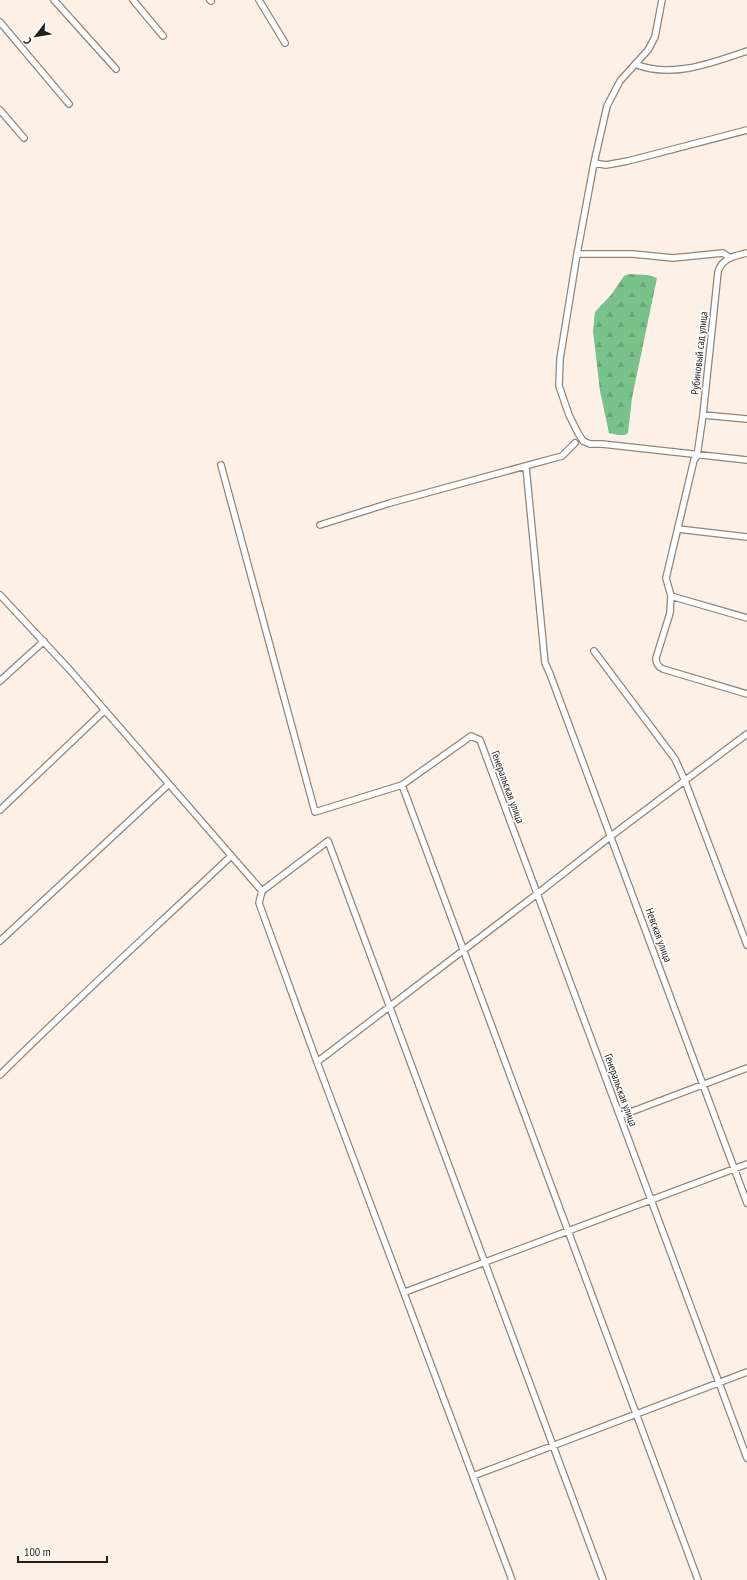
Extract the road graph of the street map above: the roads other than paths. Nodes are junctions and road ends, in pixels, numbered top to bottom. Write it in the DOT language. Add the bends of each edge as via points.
graph roads {
  1 [pos="54,0"];
  2 [pos="133,0"];
  3 [pos="259,0"];
  4 [pos="662,0"];
  5 [pos="0,22"];
  6 [pos="163,36"];
  7 [pos="285,43"];
  8 [pos="747,51"];
  9 [pos="635,64"];
  10 [pos="116,69"];
  11 [pos="69,104"];
  12 [pos="0,110"];
  13 [pos="747,130"];
  14 [pos="24,138"];
  15 [pos="594,163"];
  16 [pos="747,253"];
  17 [pos="577,254"];
  18 [pos="729,257"];
  19 [pos="703,415"];
  20 [pos="747,419"];
  21 [pos="575,443"];
  22 [pos="697,456"];
  23 [pos="747,460"];
  24 [pos="221,465"];
  25 [pos="526,466"];
  26 [pos="320,525"];
  27 [pos="678,529"];
  28 [pos="747,537"];
  29 [pos="0,595"];
  30 [pos="671,596"];
  31 [pos="747,618"];
  32 [pos="44,641"];
  33 [pos="594,651"];
  34 [pos="0,681"];
  35 [pos="747,694"];
  36 [pos="105,710"];
  37 [pos="747,734"];
  38 [pos="686,781"];
  39 [pos="169,784"];
  40 [pos="402,785"];
  41 [pos="0,810"];
  42 [pos="611,836"];
  43 [pos="231,856"];
  44 [pos="262,891"];
  45 [pos="537,894"];
  46 [pos="0,941"];
  47 [pos="747,945"];
  48 [pos="463,950"];
  49 [pos="390,1006"];
  50 [pos="317,1062"];
  51 [pos="747,1068"];
  52 [pos="0,1075"];
  53 [pos="703,1084"];
  54 [pos="620,1116"];
  55 [pos="747,1164"];
  56 [pos="734,1169"];
  57 [pos="651,1199"];
  58 [pos="747,1203"];
  59 [pos="568,1231"];
  60 [pos="484,1263"];
  61 [pos="405,1292"];
  62 [pos="747,1372"];
  63 [pos="720,1383"];
  64 [pos="636,1414"];
  65 [pos="553,1445"];
  66 [pos="747,1458"];
  67 [pos="473,1476"];
  68 [pos="512,1580"];
  69 [pos="603,1580"];
  70 [pos="698,1580"];
  1 -- 10 [label="street"];
  2 -- 6 [label="street"];
  3 -- 7 [label="street"];
  4 -- 9 [label="street" via="655,37 648,50"];
  5 -- 11 [label="street"];
  8 -- 9 [label="street" via="716,62 668,70 652,70"];
  9 -- 15 [label="street" via="620,82 608,106"];
  12 -- 14 [label="street"];
  13 -- 15 [label="street" via="628,161 606,165"];
  15 -- 17 [label="street"];
  16 -- 18 [label="street"];
  17 -- 18 [label="street" via="633,254 673,258 723,253"];
  17 -- 22 [label="street" via="560,359 559,386 578,434 583,441 590,444"];
  18 -- 19 [label="street, Рубиновый сад улица" via="720,267 716,282"];
  19 -- 20 [label="street"];
  19 -- 22 [label="street, Рубиновый сад улица"];
  21 -- 25 [label="street" via="562,456"];
  22 -- 23 [label="street"];
  22 -- 27 [label="street, Рубиновый сад улица"];
  24 -- 40 [label="street" via="315,812"];
  25 -- 26 [label="street"];
  25 -- 42 [label="street, Невская улица" via="545,663"];
  27 -- 28 [label="street"];
  27 -- 30 [label="street, Рубиновый сад улица" via="666,578"];
  29 -- 32 [label="street"];
  30 -- 31 [label="street"];
  30 -- 35 [label="street, Рубиновый сад улица" via="670,613 656,663 660,668"];
  32 -- 34 [label="street"];
  32 -- 36 [label="street"];
  33 -- 38 [label="street" via="675,759"];
  36 -- 39 [label="street"];
  36 -- 41 [label="street"];
  37 -- 38 [label="street"];
  38 -- 42 [label="street"];
  38 -- 47 [label="street"];
  39 -- 43 [label="street"];
  39 -- 46 [label="street"];
  40 -- 45 [label="street, Генеральская улица" via="471,736 480,740"];
  40 -- 48 [label="street"];
  42 -- 45 [label="street"];
  42 -- 53 [label="street, Невская улица"];
  43 -- 44 [label="street"];
  43 -- 52 [label="street"];
  44 -- 49 [label="street" via="328,841"];
  44 -- 50 [label="street" via="259,903"];
  45 -- 48 [label="street"];
  45 -- 54 [label="street, Генеральская улица"];
  48 -- 49 [label="street"];
  48 -- 59 [label="street"];
  49 -- 50 [label="street"];
  49 -- 60 [label="street"];
  50 -- 61 [label="street"];
  51 -- 53 [label="street"];
  53 -- 54 [label="street"];
  53 -- 56 [label="street, Невская улица"];
  54 -- 57 [label="street, Генеральская улица"];
  55 -- 56 [label="street"];
  56 -- 57 [label="street"];
  56 -- 58 [label="street, Невская улица"];
  57 -- 59 [label="street"];
  57 -- 63 [label="street, Генеральская улица"];
  59 -- 60 [label="street"];
  59 -- 64 [label="street"];
  60 -- 61 [label="street"];
  60 -- 65 [label="street"];
  61 -- 67 [label="street"];
  62 -- 63 [label="street"];
  63 -- 64 [label="street"];
  63 -- 66 [label="street, Генеральская улица"];
  64 -- 65 [label="street"];
  64 -- 70 [label="street"];
  65 -- 67 [label="street"];
  65 -- 69 [label="street"];
  67 -- 68 [label="street"];
}
